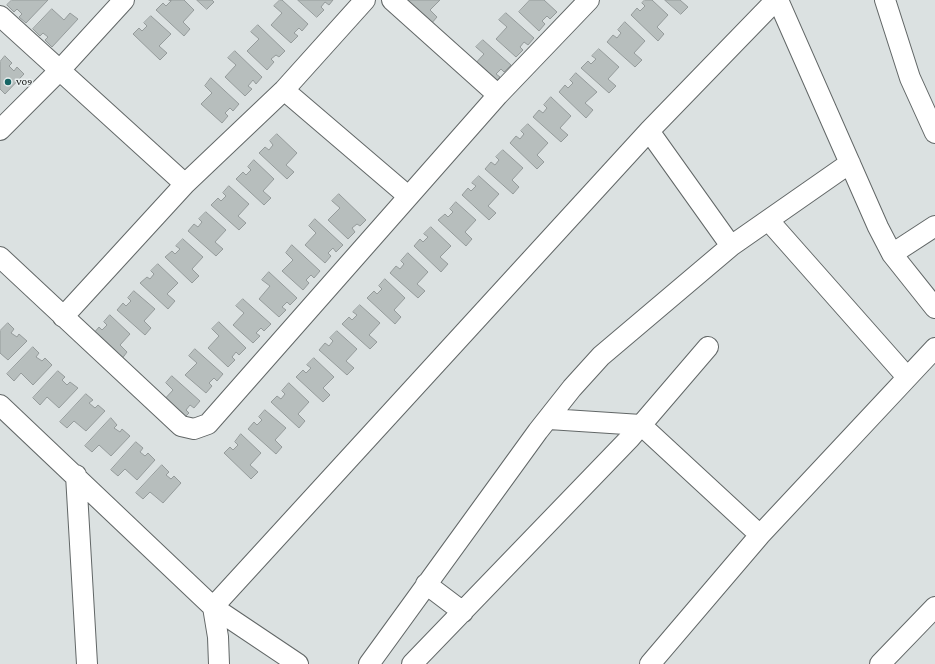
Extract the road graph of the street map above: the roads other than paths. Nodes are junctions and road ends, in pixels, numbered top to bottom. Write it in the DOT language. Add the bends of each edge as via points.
graph roads {
  1 [pos="124,0"];
  2 [pos="364,0"];
  3 [pos="392,0"];
  4 [pos="589,0"];
  5 [pos="777,0"];
  6 [pos="884,0"];
  7 [pos="0,16"];
  8 [pos="59,71"];
  9 [pos="284,90"];
  10 [pos="498,95"];
  11 [pos="0,130"];
  12 [pos="649,131"];
  13 [pos="935,132"];
  14 [pos="850,163"];
  15 [pos="185,184"];
  16 [pos="408,196"];
  17 [pos="769,221"];
  18 [pos="935,226"];
  19 [pos="731,246"];
  20 [pos="892,254"];
  21 [pos="0,257"];
  22 [pos="935,308"];
  23 [pos="63,317"];
  24 [pos="708,346"];
  25 [pos="935,348"];
  26 [pos="907,377"];
  27 [pos="0,405"];
  28 [pos="549,419"];
  29 [pos="641,425"];
  30 [pos="76,475"];
  31 [pos="760,535"];
  32 [pos="426,584"];
  33 [pos="213,607"];
  34 [pos="935,608"];
  35 [pos="463,612"];
  36 [pos="87,664"];
  37 [pos="219,664"];
  38 [pos="298,664"];
  39 [pos="369,664"];
  40 [pos="412,664"];
  41 [pos="650,664"];
  42 [pos="880,664"];
  1 -- 8 [label="street"];
  2 -- 9 [label="street"];
  3 -- 10 [label="street"];
  4 -- 10 [label="street"];
  5 -- 12 [label="street"];
  5 -- 14 [label="street"];
  6 -- 13 [label="street" via="910,78"];
  7 -- 8 [label="street"];
  8 -- 11 [label="street"];
  8 -- 15 [label="street"];
  9 -- 15 [label="street"];
  9 -- 16 [label="street"];
  10 -- 16 [label="street"];
  12 -- 19 [label="street"];
  12 -- 33 [label="street"];
  14 -- 17 [label="street"];
  14 -- 20 [label="street" via="867,206"];
  15 -- 23 [label="street"];
  16 -- 23 [label="street" via="208,424 194,429 181,426"];
  17 -- 19 [label="street"];
  17 -- 26 [label="street"];
  18 -- 20 [label="street"];
  19 -- 28 [label="street" via="601,356"];
  20 -- 22 [label="street"];
  21 -- 23 [label="street"];
  24 -- 29 [label="street"];
  25 -- 26 [label="street"];
  26 -- 31 [label="street"];
  27 -- 30 [label="street"];
  28 -- 29 [label="street"];
  28 -- 32 [label="street"];
  29 -- 31 [label="street"];
  29 -- 35 [label="street"];
  30 -- 33 [label="street"];
  30 -- 36 [label="street"];
  31 -- 41 [label="street"];
  32 -- 35 [label="street"];
  32 -- 39 [label="street"];
  33 -- 37 [label="street"];
  33 -- 38 [label="street"];
  34 -- 42 [label="street"];
  35 -- 40 [label="street"];
}
